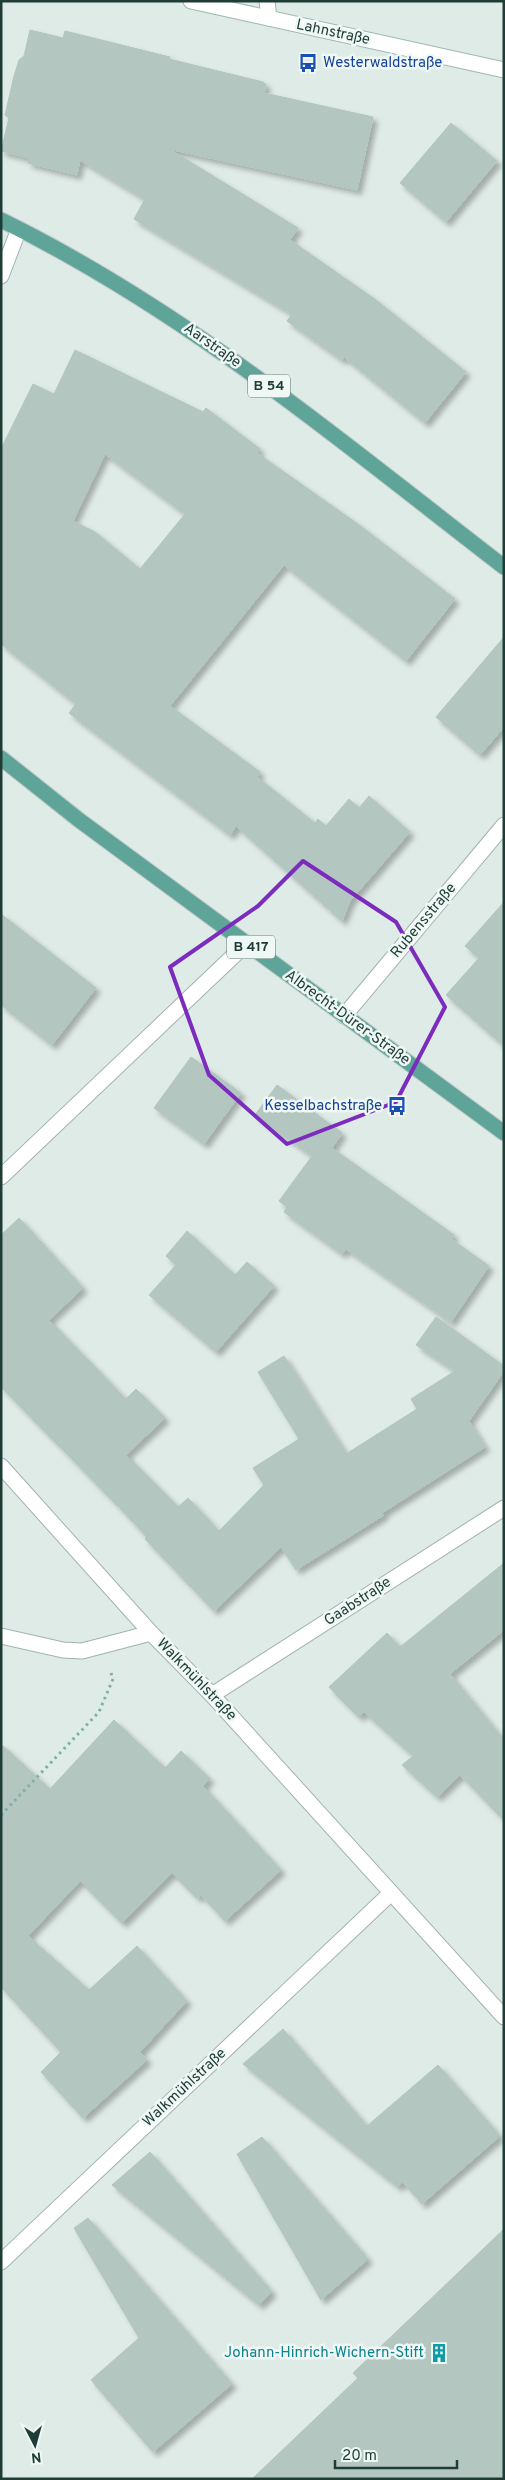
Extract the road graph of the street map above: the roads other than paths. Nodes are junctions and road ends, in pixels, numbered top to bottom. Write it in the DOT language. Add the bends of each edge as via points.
graph roads {
  1 [pos="191,1"];
  2 [pos="267,1"];
  3 [pos="269,18"];
  4 [pos="504,70"];
  5 [pos="1,220"];
  6 [pos="19,229"];
  7 [pos="1,276"];
  8 [pos="504,567"];
  9 [pos="1,758"];
  10 [pos="504,825"];
  11 [pos="246,944"];
  12 [pos="344,1016"];
  13 [pos="502,1128"];
  14 [pos="1,1177"];
  15 [pos="1,1466"];
  16 [pos="504,1508"];
  17 [pos="151,1633"];
  18 [pos="1,1636"];
  19 [pos="212,1695"];
  20 [pos="391,1893"];
  21 [pos="504,2017"];
  22 [pos="1,2262"];
  1 -- 3 [label="street, Lahnstraße"];
  2 -- 3 [label="street"];
  3 -- 4 [label="street, Lahnstraße"];
  5 -- 6 [label="main road, Aarstraße / B 54"];
  6 -- 7 [label="street"];
  6 -- 8 [label="main road, Aarstraße / B 54" via="100,274 257,377"];
  9 -- 11 [label="main road, Albrecht-Dürer-Straße / B 417"];
  10 -- 12 [label="street, Rubensstraße"];
  11 -- 12 [label="main road, Albrecht-Dürer-Straße / B 417"];
  11 -- 14 [label="street"];
  12 -- 13 [label="main road, Albrecht-Dürer-Straße / B 417"];
  15 -- 17 [label="street, Walkmühlstraße"];
  16 -- 19 [label="street, Gaabstraße"];
  17 -- 18 [label="street" via="82,1651 62,1650"];
  17 -- 19 [label="street, Walkmühlstraße"];
  19 -- 20 [label="street, Walkmühlstraße"];
  20 -- 21 [label="street, Walkmühlstraße"];
  20 -- 22 [label="street, Walkmühlstraße"];
}
